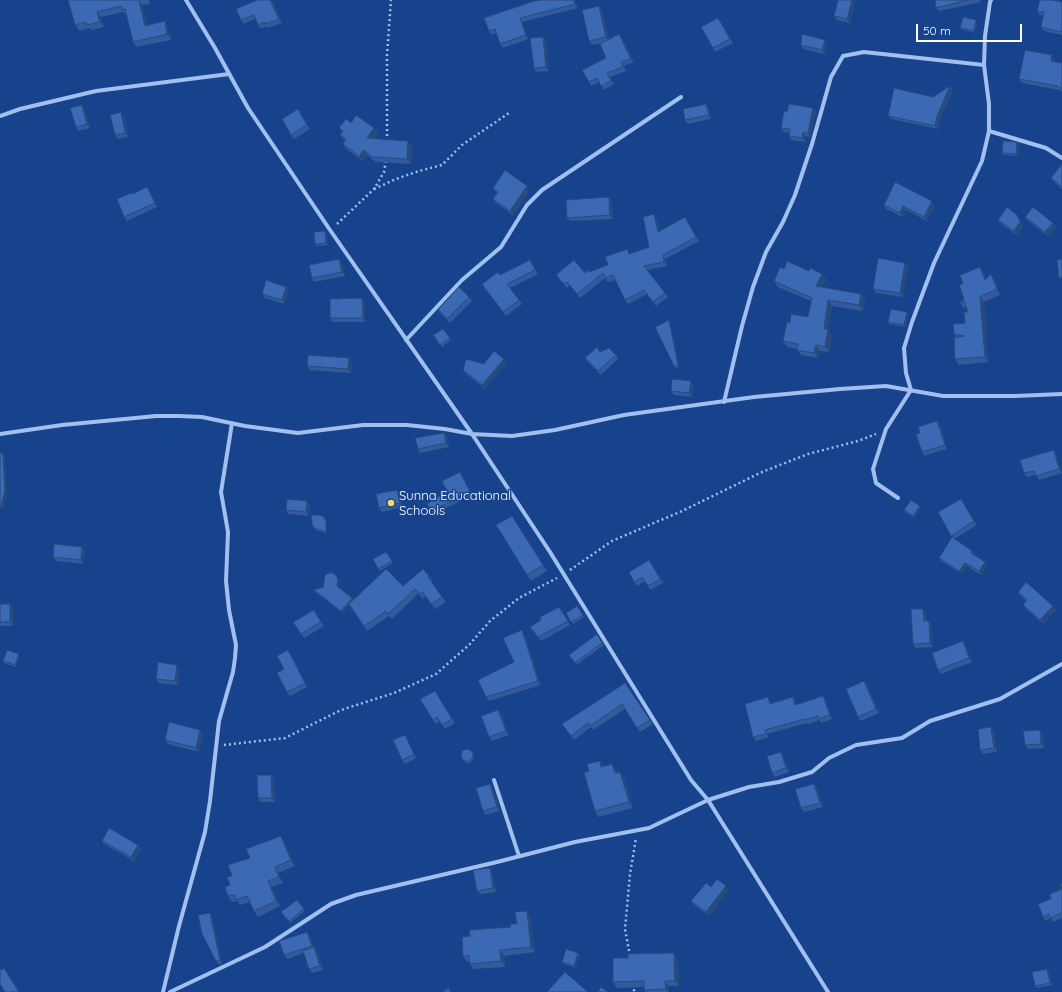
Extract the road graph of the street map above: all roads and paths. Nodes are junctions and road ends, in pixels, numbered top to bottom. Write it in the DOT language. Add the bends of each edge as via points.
graph roads {
  1 [pos="186,0"];
  2 [pos="391,0"];
  3 [pos="991,0"];
  4 [pos="984,65"];
  5 [pos="229,74"];
  6 [pos="681,97"];
  7 [pos="510,113"];
  8 [pos="0,116"];
  9 [pos="989,131"];
  10 [pos="387,148"];
  11 [pos="386,154"];
  12 [pos="1062,158"];
  13 [pos="374,189"];
  14 [pos="330,230"];
  15 [pos="406,340"];
  16 [pos="911,390"];
  17 [pos="1062,394"];
  18 [pos="724,402"];
  19 [pos="232,423"];
  20 [pos="886,430"];
  21 [pos="0,434"];
  22 [pos="472,434"];
  23 [pos="898,498"];
  24 [pos="564,574"];
  25 [pos="1062,664"];
  26 [pos="216,746"];
  27 [pos="494,780"];
  28 [pos="708,800"];
  29 [pos="637,830"];
  30 [pos="519,856"];
  31 [pos="630,960"];
  32 [pos="631,980"];
  33 [pos="163,992"];
  34 [pos="170,992"];
  35 [pos="635,992"];
  36 [pos="828,992"];
  1 -- 5 [label="street"];
  2 -- 10 [label="path" via="387,55"];
  3 -- 4 [label="street" via="985,36"];
  4 -- 9 [label="street" via="989,104"];
  4 -- 18 [label="street" via="864,52 843,56 831,77 795,196 766,252 753,287"];
  5 -- 8 [label="street" via="96,91"];
  5 -- 14 [label="street" via="248,108"];
  6 -- 15 [label="street" via="542,190 527,205 501,247 462,280"];
  7 -- 13 [label="path" via="462,145 442,165"];
  9 -- 12 [label="street" via="1046,148"];
  9 -- 16 [label="street" via="982,161 934,263 904,348 906,373"];
  11 -- 13 [label="path" via="384,172"];
  13 -- 14 [label="path"];
  14 -- 15 [label="street"];
  15 -- 22 [label="street"];
  16 -- 17 [label="street" via="943,396"];
  16 -- 18 [label="street" via="886,386 754,397"];
  16 -- 20 [label="street"];
  18 -- 22 [label="street" via="624,415 555,430 512,436"];
  19 -- 21 [label="street" via="202,417 156,416"];
  19 -- 22 [label="street" via="298,433 363,425 407,425"];
  19 -- 26 [label="street" via="221,492 228,532 226,581 236,645 233,672 219,721"];
  20 -- 23 [label="street" via="872,469 876,483"];
  20 -- 24 [label="path" via="858,441 808,454 762,472 612,542"];
  22 -- 24 [label="street"];
  24 -- 26 [label="path" via="519,598 490,621 469,645 436,674 394,693 341,710 285,738"];
  24 -- 28 [label="street" via="691,780"];
  25 -- 28 [label="street" via="1000,699 930,721 902,738 856,745 829,758 812,772"];
  26 -- 33 [label="street" via="204,832"];
  27 -- 30 [label="street"];
  28 -- 29 [label="street" via="649,828"];
  28 -- 36 [label="street"];
  29 -- 30 [label="street"];
  29 -- 31 [label="path" via="625,928"];
  30 -- 34 [label="street" via="364,893 331,904 265,947"];
  32 -- 35 [label="path" via="631,987"];
}
